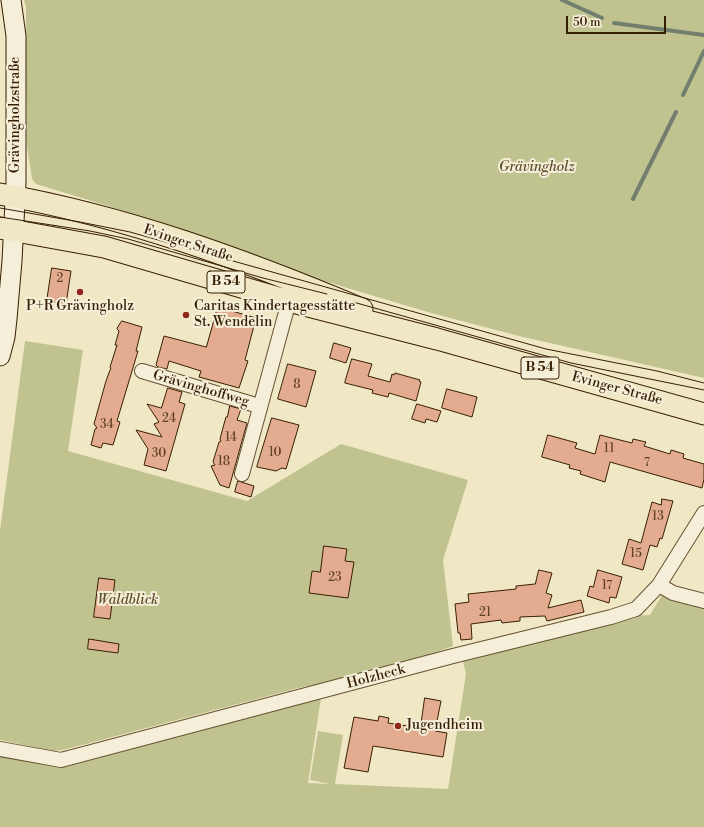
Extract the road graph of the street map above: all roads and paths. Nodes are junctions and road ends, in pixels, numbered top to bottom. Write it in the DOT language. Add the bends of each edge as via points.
graph roads {
  1 [pos="11,0"];
  2 [pos="7,195"];
  3 [pos="7,230"];
  4 [pos="289,302"];
  5 [pos="437,339"];
  6 [pos="0,356"];
  7 [pos="142,371"];
  8 [pos="260,406"];
  9 [pos="704,414"];
  10 [pos="242,474"];
  11 [pos="704,512"];
  12 [pos="659,585"];
  13 [pos="704,601"];
  14 [pos="0,749"];
  1 -- 2 [label="main road, Grävingholzstraße" via="16,36"];
  2 -- 3 [label="main road, Grävingholzstraße"];
  2 -- 5 [label="main road, Evinger Straße / B 54" via="99,215 182,241 274,273"];
  3 -- 4 [label="main road, Evinger Straße / B 54" via="104,247"];
  3 -- 6 [label="main road, Grävingholzstraße" via="7,319"];
  4 -- 5 [label="main road, Evinger Straße / B 54"];
  4 -- 8 [label="street, Grävinghoffweg"];
  5 -- 9 [label="main road, Evinger Straße / B 54"];
  7 -- 8 [label="street, Grävinghoffweg"];
  8 -- 10 [label="street, Grävinghoffweg"];
  11 -- 12 [label="street, Holzheck"];
  12 -- 13 [label="street" via="673,593"];
  12 -- 14 [label="street, Holzheck" via="636,609 612,617 453,656 61,760"];
}
